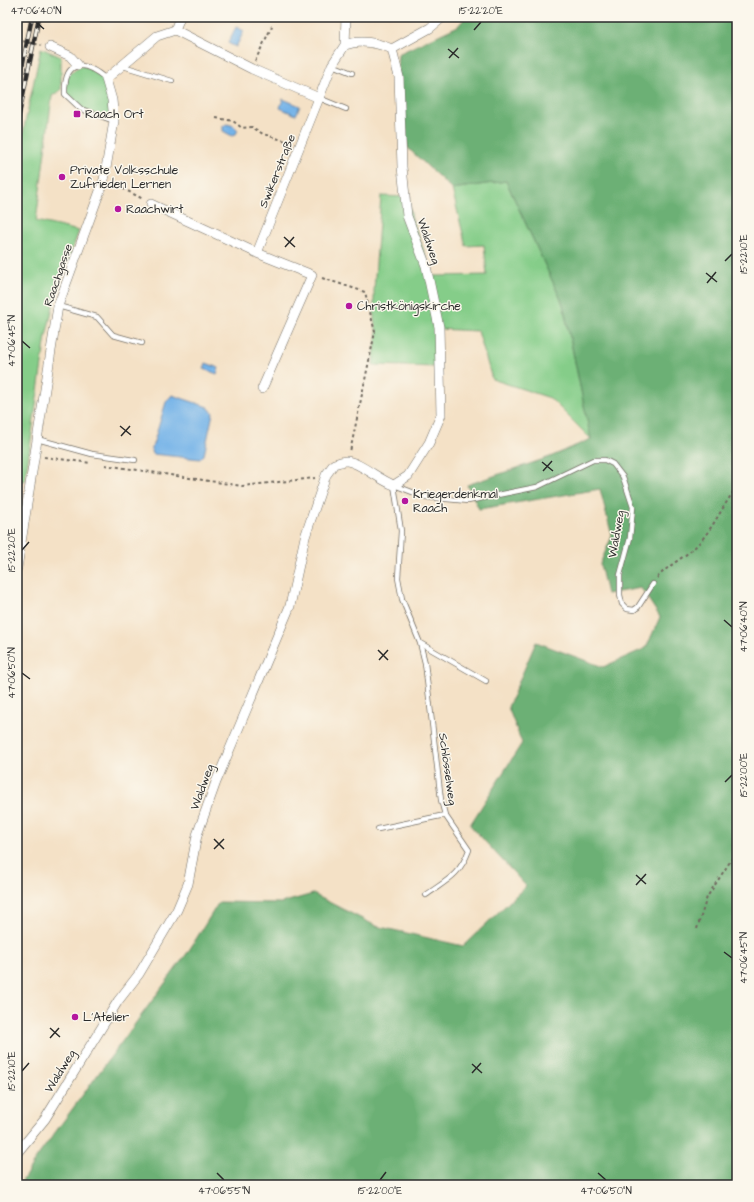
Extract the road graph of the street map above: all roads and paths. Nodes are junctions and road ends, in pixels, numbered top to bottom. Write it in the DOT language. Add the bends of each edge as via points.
graph roads {
  1 [pos="180,17"];
  2 [pos="346,17"];
  3 [pos="442,17"];
  4 [pos="273,24"];
  5 [pos="175,30"];
  6 [pos="17,40"];
  7 [pos="345,46"];
  8 [pos="50,47"];
  9 [pos="392,49"];
  10 [pos="78,65"];
  11 [pos="332,65"];
  12 [pos="123,66"];
  13 [pos="252,69"];
  14 [pos="352,74"];
  15 [pos="106,79"];
  16 [pos="172,81"];
  17 [pos="319,98"];
  18 [pos="346,109"];
  19 [pos="216,118"];
  20 [pos="114,121"];
  21 [pos="301,146"];
  22 [pos="104,180"];
  23 [pos="151,204"];
  24 [pos="257,253"];
  25 [pos="312,275"];
  26 [pos="58,306"];
  27 [pos="142,343"];
  28 [pos="262,389"];
  29 [pos="37,439"];
  30 [pos="34,458"];
  31 [pos="135,460"];
  32 [pos="348,461"];
  33 [pos="97,464"];
  34 [pos="104,465"];
  35 [pos="326,475"];
  36 [pos="394,485"];
  37 [pos="737,487"];
  38 [pos="17,568"];
  39 [pos="653,584"];
  40 [pos="420,644"];
  41 [pos="486,681"];
  42 [pos="444,815"];
  43 [pos="378,829"];
  44 [pos="737,851"];
  45 [pos="426,895"];
  46 [pos="697,929"];
  47 [pos="17,1153"];
  1 -- 5 [label="street"];
  2 -- 7 [label="street"];
  3 -- 9 [label="street" via="430,28"];
  4 -- 13 [label="path"];
  5 -- 12 [label="street" via="157,36"];
  5 -- 13 [label="street"];
  6 -- 8 [label="path"];
  7 -- 9 [label="street" via="356,41 379,43"];
  7 -- 11 [label="street, Swikerstraße"];
  8 -- 10 [label="street" via="70,56"];
  9 -- 36 [label="street, Waldweg" via="399,76 402,167 407,216 426,266 439,326 441,415 408,476"];
  10 -- 15 [label="lane" via="96,70"];
  10 -- 20 [label="lane" via="65,82 65,94 80,109"];
  11 -- 14 [label="lane"];
  11 -- 17 [label="street, Swikerstraße"];
  12 -- 15 [label="street"];
  12 -- 16 [label="lane"];
  13 -- 17 [label="street"];
  15 -- 20 [label="street, Raachgasse"];
  17 -- 18 [label="lane"];
  17 -- 21 [label="street, Swikerstraße"];
  19 -- 21 [label="path" via="233,121 242,128 252,127 263,134"];
  20 -- 22 [label="street, Raachgasse"];
  21 -- 24 [label="street, Swikerstraße"];
  22 -- 23 [label="path" via="134,193"];
  22 -- 26 [label="street, Raachgasse"];
  23 -- 24 [label="street"];
  24 -- 25 [label="street"];
  25 -- 28 [label="street"];
  25 -- 32 [label="path" via="365,292 375,332"];
  26 -- 27 [label="lane" via="97,318 113,334"];
  26 -- 29 [label="street, Raachgasse"];
  29 -- 30 [label="street, Raachgasse"];
  29 -- 31 [label="lane" via="92,454"];
  30 -- 33 [label="path" via="51,457"];
  30 -- 38 [label="street, Raachgasse"];
  32 -- 35 [label="street" via="334,464"];
  32 -- 36 [label="street, Waldweg"];
  34 -- 35 [label="path" via="242,486 311,479"];
  35 -- 47 [label="street, Waldweg" via="305,536 290,606 216,782 197,836 188,884 177,910 139,974 118,1001 45,1119"];
  36 -- 39 [label="lane, Waldweg" via="426,497 468,501 537,487 593,460 605,460 613,464 623,477 634,507 630,538 620,576 622,604 627,609 634,610"];
  36 -- 40 [label="lane, Schlösselweg" via="401,530 398,578 406,612"];
  37 -- 39 [label="path" via="697,545 664,570"];
  40 -- 41 [label="lane"];
  40 -- 42 [label="lane, Schlösselweg" via="425,663"];
  42 -- 43 [label="lane"];
  42 -- 45 [label="lane, Schlösselweg" via="469,850 458,872"];
  44 -- 46 [label="path" via="707,897"];
}
